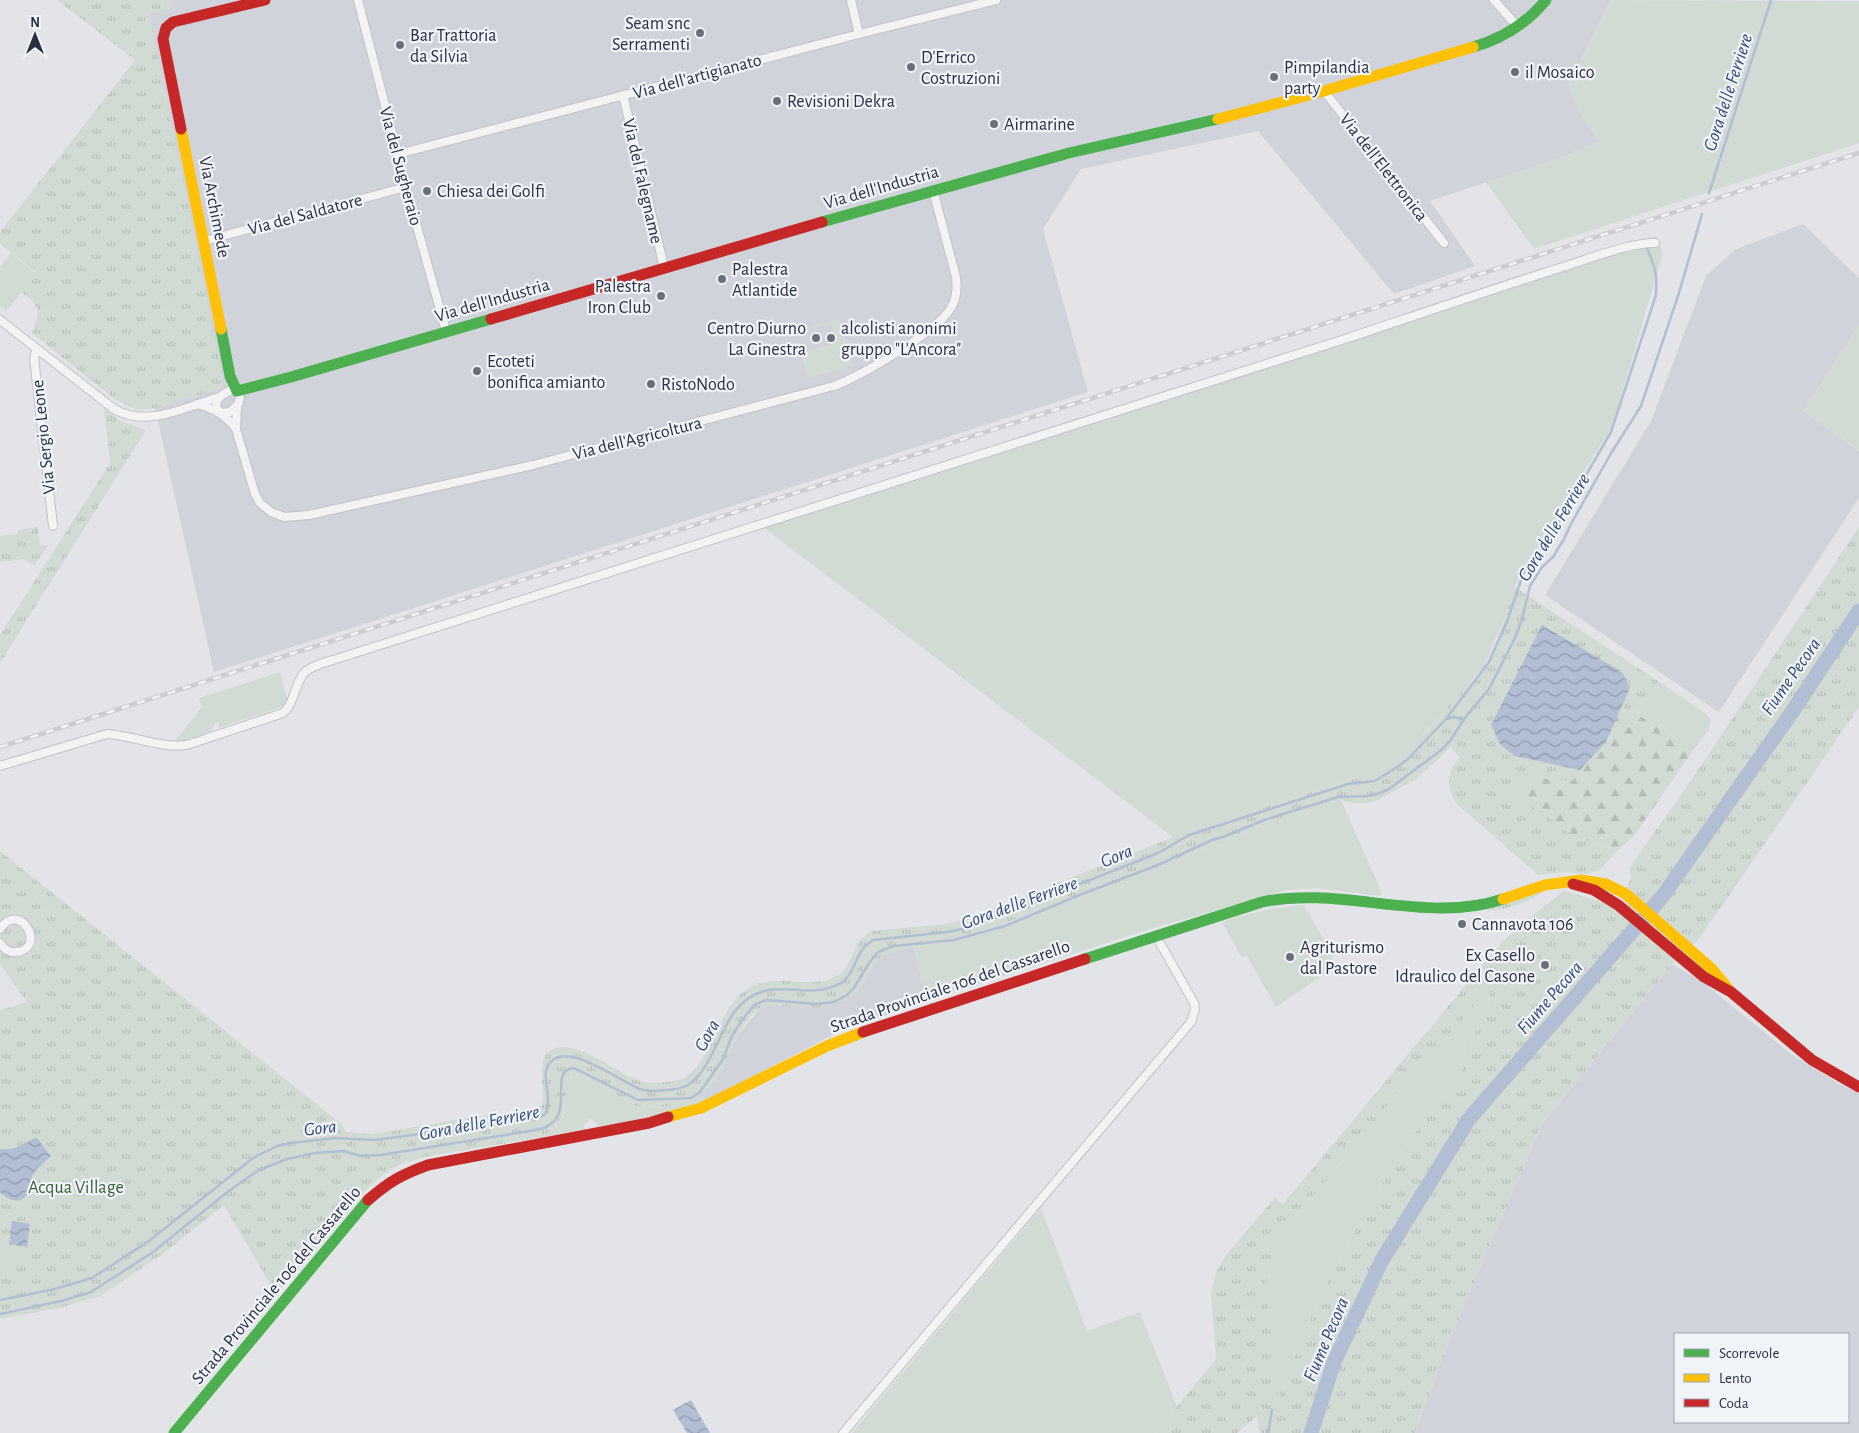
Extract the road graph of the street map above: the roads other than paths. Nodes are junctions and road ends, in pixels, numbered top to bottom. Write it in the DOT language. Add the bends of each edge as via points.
graph roads {
  1 [pos="265,0"];
  2 [pos="358,0"];
  3 [pos="851,0"];
  4 [pos="996,0"];
  5 [pos="1494,0"];
  6 [pos="1546,0"];
  7 [pos="1516,25"];
  8 [pos="860,34"];
  9 [pos="1324,91"];
  10 [pos="623,95"];
  11 [pos="398,154"];
  12 [pos="406,187"];
  13 [pos="933,190"];
  14 [pos="204,241"];
  15 [pos="1444,243"];
  16 [pos="1655,243"];
  17 [pos="664,267"];
  18 [pos="0,320"];
  19 [pos="446,331"];
  20 [pos="37,349"];
  21 [pos="232,398"];
  22 [pos="197,404"];
  23 [pos="221,413"];
  24 [pos="236,429"];
  25 [pos="53,526"];
  26 [pos="0,766"];
  27 [pos="1564,882"];
  28 [pos="0,929"];
  29 [pos="1156,936"];
  30 [pos="0,945"];
  31 [pos="1731,992"];
  32 [pos="1859,1087"];
  33 [pos="174,1433"];
  34 [pos="843,1433"];
  1 -- 14 [label="street, Via Archimede" via="173,22 164,33"];
  2 -- 11 [label="street, Via del Sugheraio"];
  3 -- 8 [label="street"];
  4 -- 8 [label="street, Via dell'artigianato"];
  5 -- 7 [label="street"];
  6 -- 7 [label="street, Via dell'Industria"];
  7 -- 9 [label="street, Via dell'Industria" via="1486,43"];
  8 -- 10 [label="street, Via dell'artigianato"];
  9 -- 13 [label="street, Via dell'Industria" via="1049,158"];
  9 -- 15 [label="street, Via dell'Elettronica"];
  10 -- 11 [label="street, Via dell'artigianato"];
  10 -- 17 [label="street, Via del Falegname"];
  11 -- 12 [label="street, Via del Sugheraio"];
  12 -- 14 [label="street, Via del Saldatore"];
  12 -- 19 [label="street, Via del Sugheraio"];
  13 -- 17 [label="street, Via dell'Industria"];
  13 -- 24 [label="street, Via dell'Agricoltura" via="956,277 954,304 926,332 880,364 834,386 533,465 291,518 271,512 257,499"];
  14 -- 21 [label="street, Via Archimede"];
  16 -- 26 [label="street" via="1645,243 1494,288 336,659 303,675 283,713 184,746 107,734"];
  17 -- 19 [label="street, Via dell'Industria"];
  18 -- 20 [label="street"];
  19 -- 21 [label="street, Via dell'Industria" via="255,388"];
  20 -- 22 [label="street" via="114,410 125,415 147,418"];
  20 -- 25 [label="street, Via Sergio Leone" via="34,358"];
  21 -- 22 [label="street"];
  21 -- 23 [label="street" via="230,412"];
  21 -- 23 [label="street" via="216,405"];
  21 -- 24 [label="street, Via dell'Agricoltura"];
  22 -- 23 [label="street"];
  23 -- 24 [label="street, Via dell'Agricoltura"];
  27 -- 29 [label="street, Strada Provinciale 106 del Cassarello" via="1533,888 1495,902 1456,909 1305,898 1276,899"];
  27 -- 31 [label="street, Strada Provinciale 106 del Cassarello" via="1594,890 1618,905 1704,977"];
  27 -- 31 [label="street, Strada Provinciale 106 del Cassarello" via="1592,881 1626,894 1712,969"];
  28 -- 30 [label="street" via="7,922 16,920 25,924 31,936 22,951 13,952"];
  29 -- 33 [label="street, Strada Provinciale 106 del Cassarello" via="867,1029 679,1116 449,1160 406,1173 387,1183 366,1202"];
  29 -- 34 [label="street" via="1194,1003 1191,1022"];
  31 -- 32 [label="street, Strada Provinciale 106 del Cassarello" via="1812,1060"];
}
